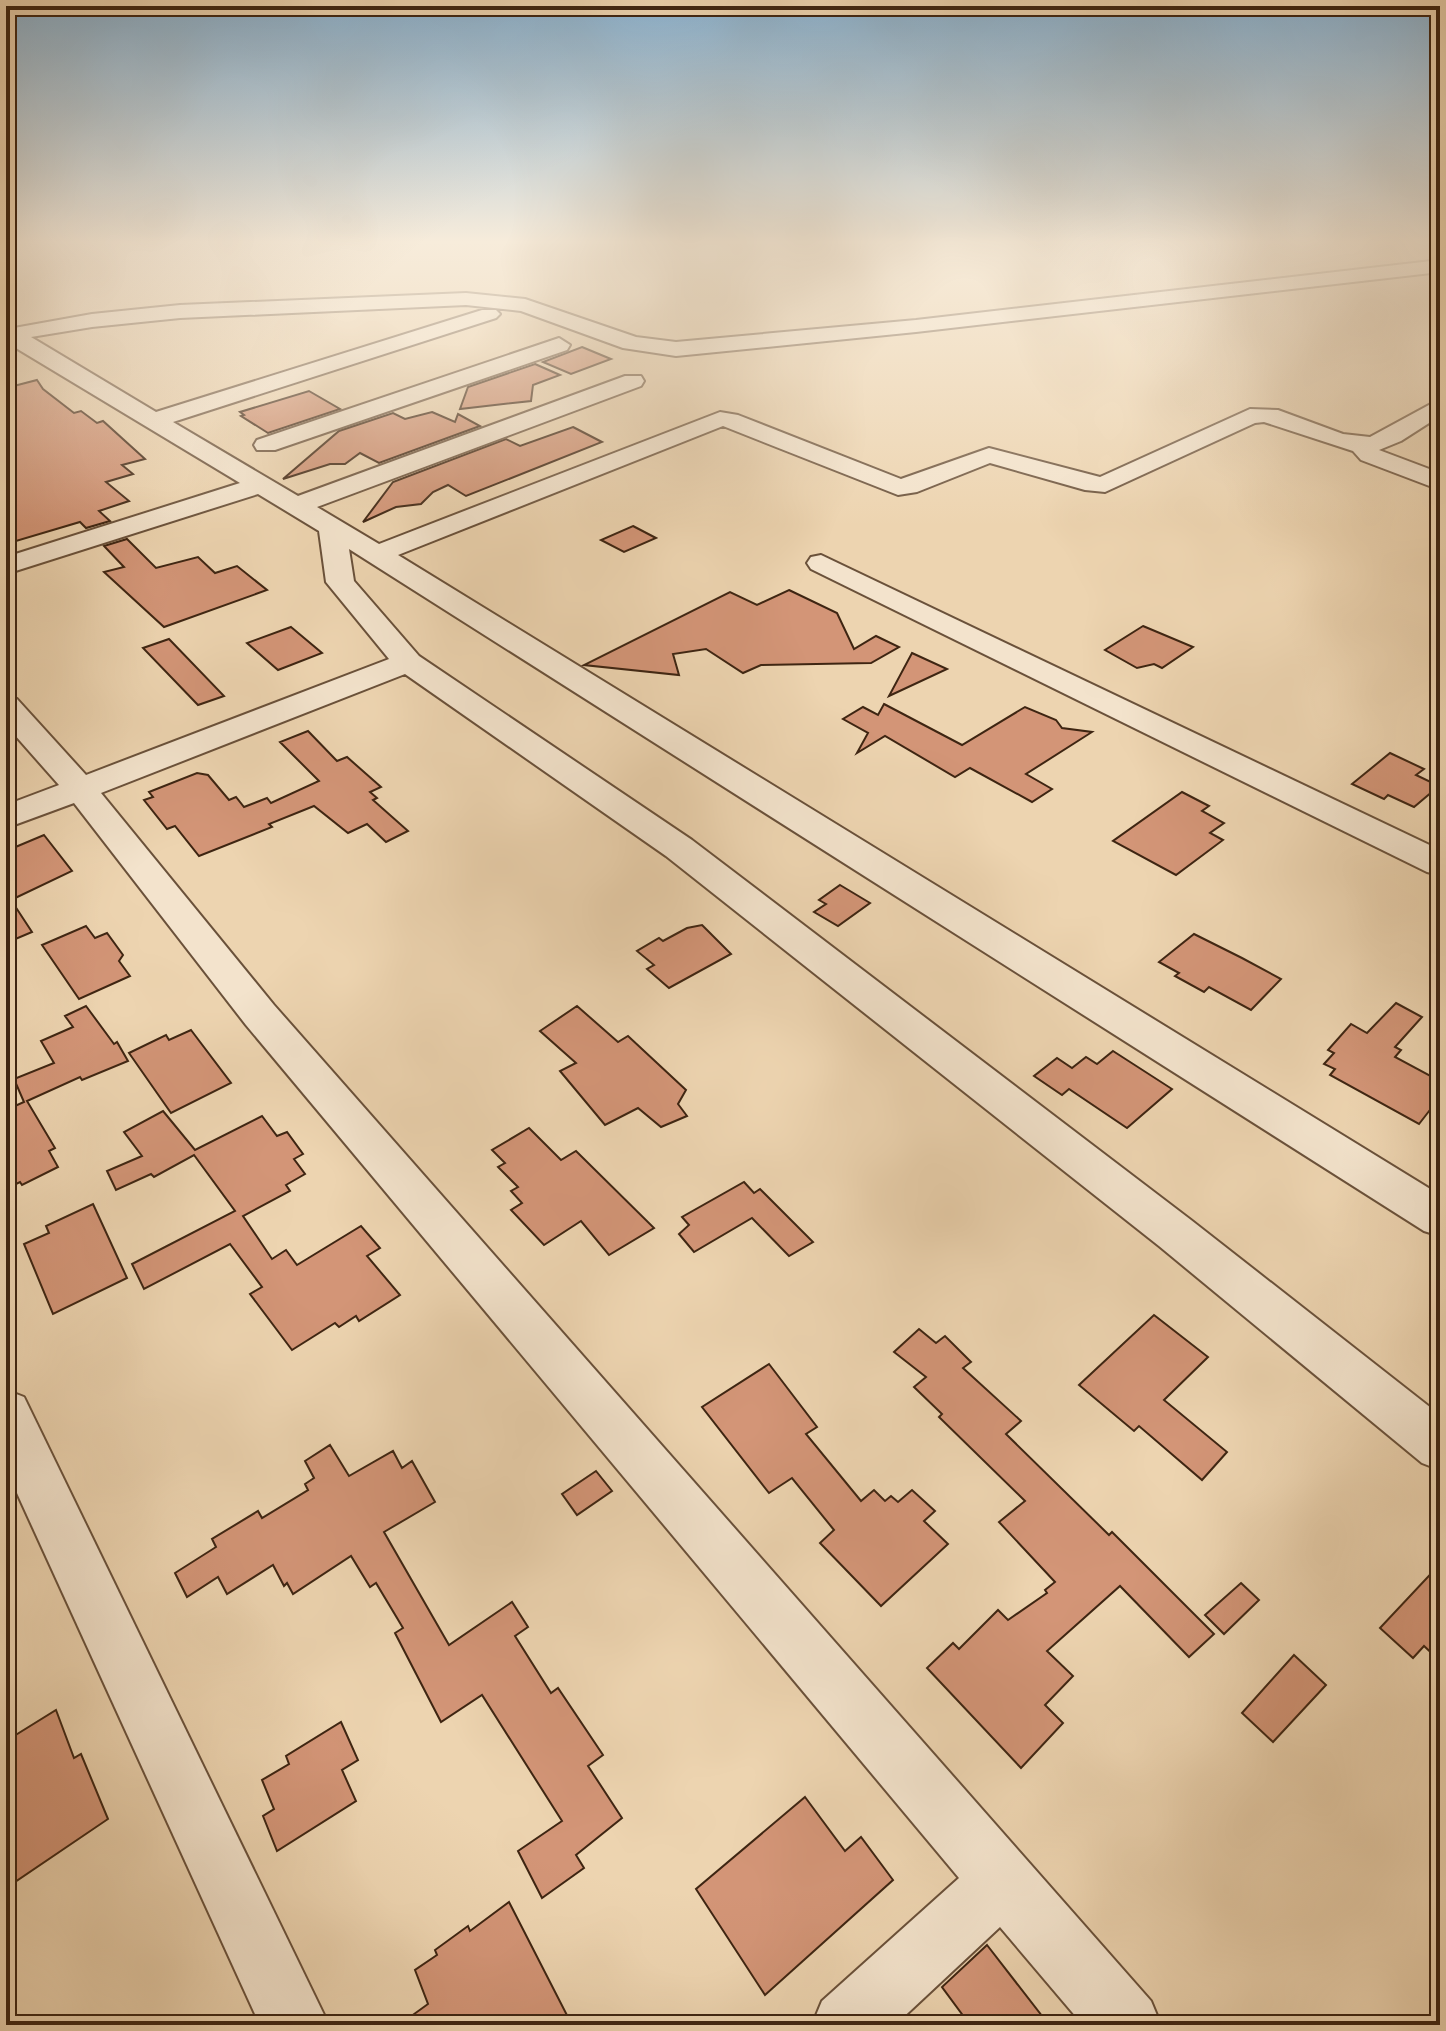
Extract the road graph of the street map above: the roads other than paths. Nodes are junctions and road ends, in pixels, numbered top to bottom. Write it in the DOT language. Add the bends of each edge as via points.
graph roads {
  1 [pos="12,337"];
  2 [pos="410,337"];
  3 [pos="609,337"];
  4 [pos="806,337"];
  5 [pos="559,345"];
  6 [pos="633,381"];
  7 [pos="432,388"];
  8 [pos="458,401"];
  9 [pos="1440,406"];
  10 [pos="483,414"];
  11 [pos="152,421"];
  12 [pos="509,427"];
  13 [pos="266,445"];
  14 [pos="1364,445"];
  15 [pos="1440,482"];
  16 [pos="261,485"];
  17 [pos="296,506"];
  18 [pos="332,527"];
  19 [pos="377,554"];
  20 [pos="821,563"];
  21 [pos="6,566"];
  22 [pos="408,662"];
  23 [pos="6,706"];
  24 [pos="80,789"];
  25 [pos="6,817"];
  26 [pos="1440,864"];
  27 [pos="1440,1218"];
  28 [pos="6,1413"];
  29 [pos="1440,1446"];
  30 [pos="1003,1881"];
  31 [pos="295,2025"];
  32 [pos="846,2025"];
  33 [pos="1127,2025"];
  1 -- 11 [label="street"];
  2 -- 11 [label="street"];
  3 -- 4 [label="street" via="676,349"];
  5 -- 7 [label="street"];
  6 -- 12 [label="street"];
  7 -- 8 [label="street"];
  7 -- 13 [label="street"];
  9 -- 14 [label="street"];
  10 -- 12 [label="street"];
  11 -- 16 [label="street"];
  12 -- 17 [label="street"];
  14 -- 15 [label="street" via="1370,455"];
  14 -- 19 [label="street" via="1258,414 1105,484 1082,483 989,455 898,487 720,419"];
  16 -- 17 [label="street"];
  16 -- 21 [label="street"];
  17 -- 18 [label="street"];
  18 -- 19 [label="street"];
  18 -- 22 [label="street" via="340,582"];
  19 -- 27 [label="street"];
  20 -- 26 [label="street"];
  22 -- 24 [label="street"];
  22 -- 29 [label="street" via="679,848"];
  23 -- 24 [label="street"];
  24 -- 25 [label="street"];
  24 -- 30 [label="street" via="271,1027"];
  28 -- 31 [label="street"];
  30 -- 32 [label="street"];
  30 -- 33 [label="street"];
}
